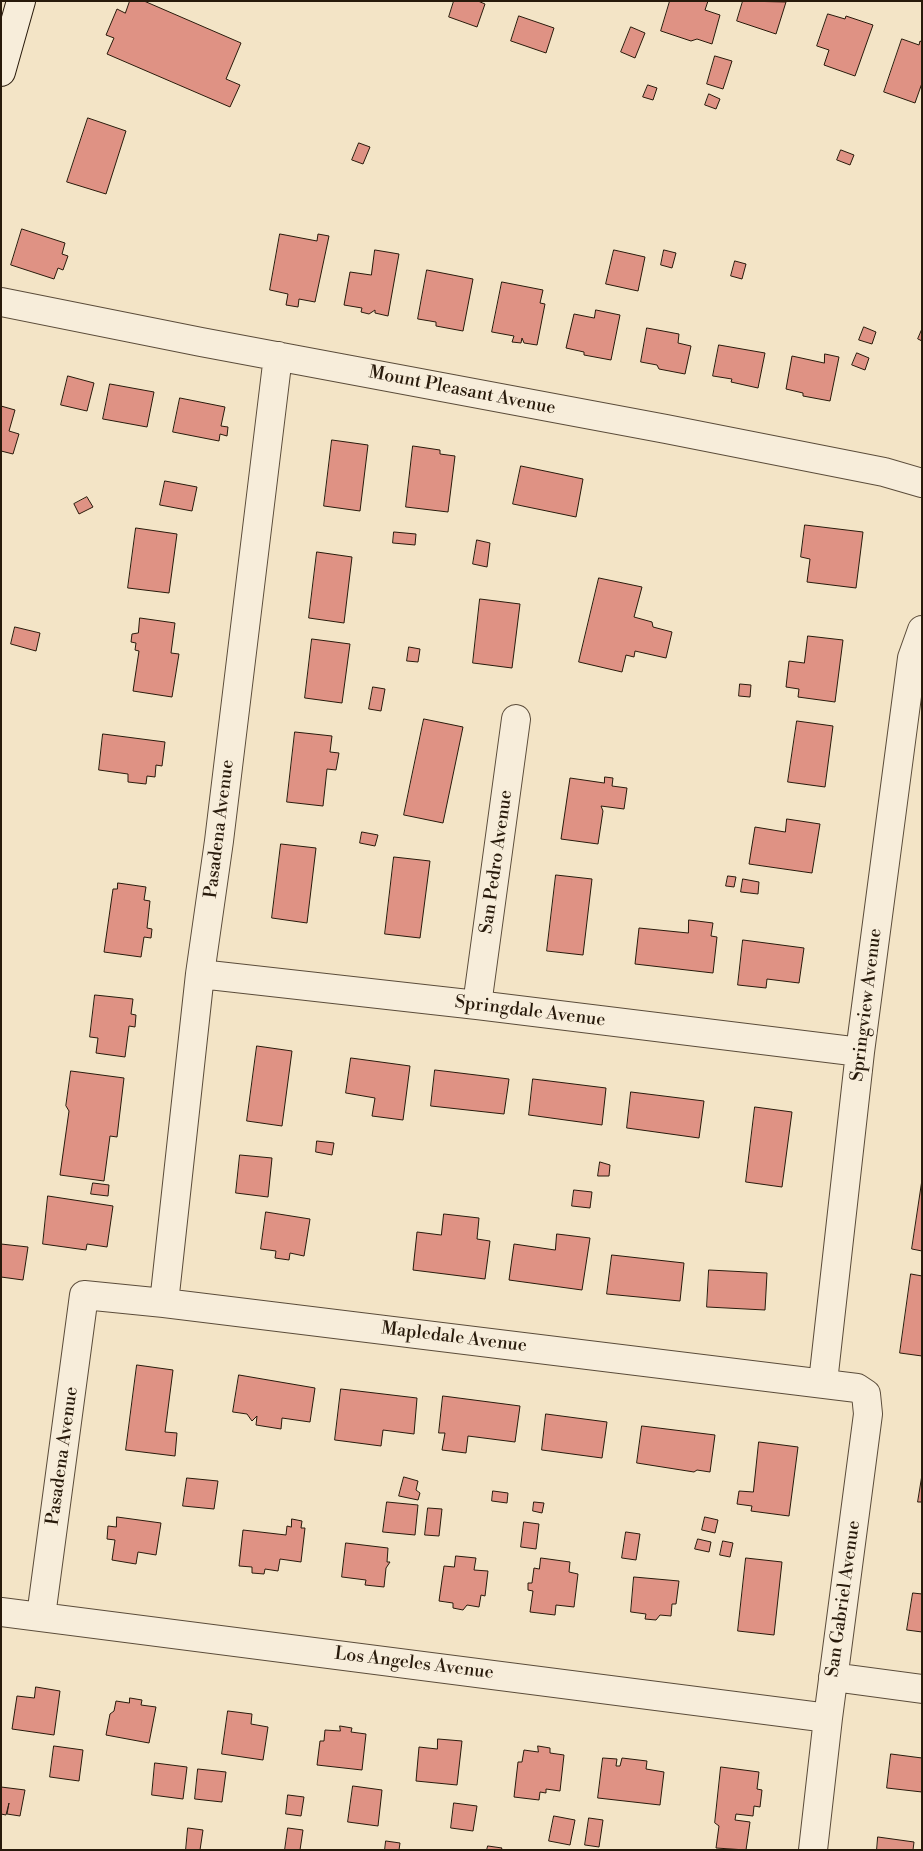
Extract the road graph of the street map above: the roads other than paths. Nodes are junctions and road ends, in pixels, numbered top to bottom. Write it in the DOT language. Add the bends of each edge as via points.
graph roads {
  1 [pos="22,1"];
  2 [pos="1,72"];
  3 [pos="1,302"];
  4 [pos="278,356"];
  5 [pos="922,483"];
  6 [pos="922,630"];
  7 [pos="516,719"];
  8 [pos="200,974"];
  9 [pos="477,1005"];
  10 [pos="860,1052"];
  11 [pos="84,1296"];
  12 [pos="164,1303"];
  13 [pos="823,1382"];
  14 [pos="1,1612"];
  15 [pos="41,1616"];
  16 [pos="833,1677"];
  17 [pos="922,1690"];
  18 [pos="828,1718"];
  19 [pos="813,1850"];
  1 -- 2 [label="street"];
  3 -- 4 [label="street, Mount Pleasant Avenue"];
  4 -- 5 [label="street, Mount Pleasant Avenue" via="808,457"];
  4 -- 8 [label="street, Pasadena Avenue"];
  6 -- 10 [label="street, Springview Avenue" via="912,658"];
  7 -- 9 [label="street, San Pedro Avenue"];
  8 -- 9 [label="street, Springdale Avenue"];
  8 -- 12 [label="street, Pasadena Avenue"];
  9 -- 10 [label="street, Springdale Avenue"];
  10 -- 13 [label="street, Springview Avenue"];
  11 -- 12 [label="street, Mapledale Avenue"];
  11 -- 15 [label="street, Pasadena Avenue"];
  12 -- 13 [label="street, Mapledale Avenue"];
  13 -- 16 [label="street, San Gabriel Avenue" via="857,1388 866,1394 868,1407"];
  14 -- 15 [label="street, Los Angeles Avenue"];
  15 -- 18 [label="street, Los Angeles Avenue"];
  16 -- 17 [label="street"];
  16 -- 18 [label="street, San Gabriel Avenue"];
  18 -- 19 [label="street, San Gabriel Avenue"];
}
